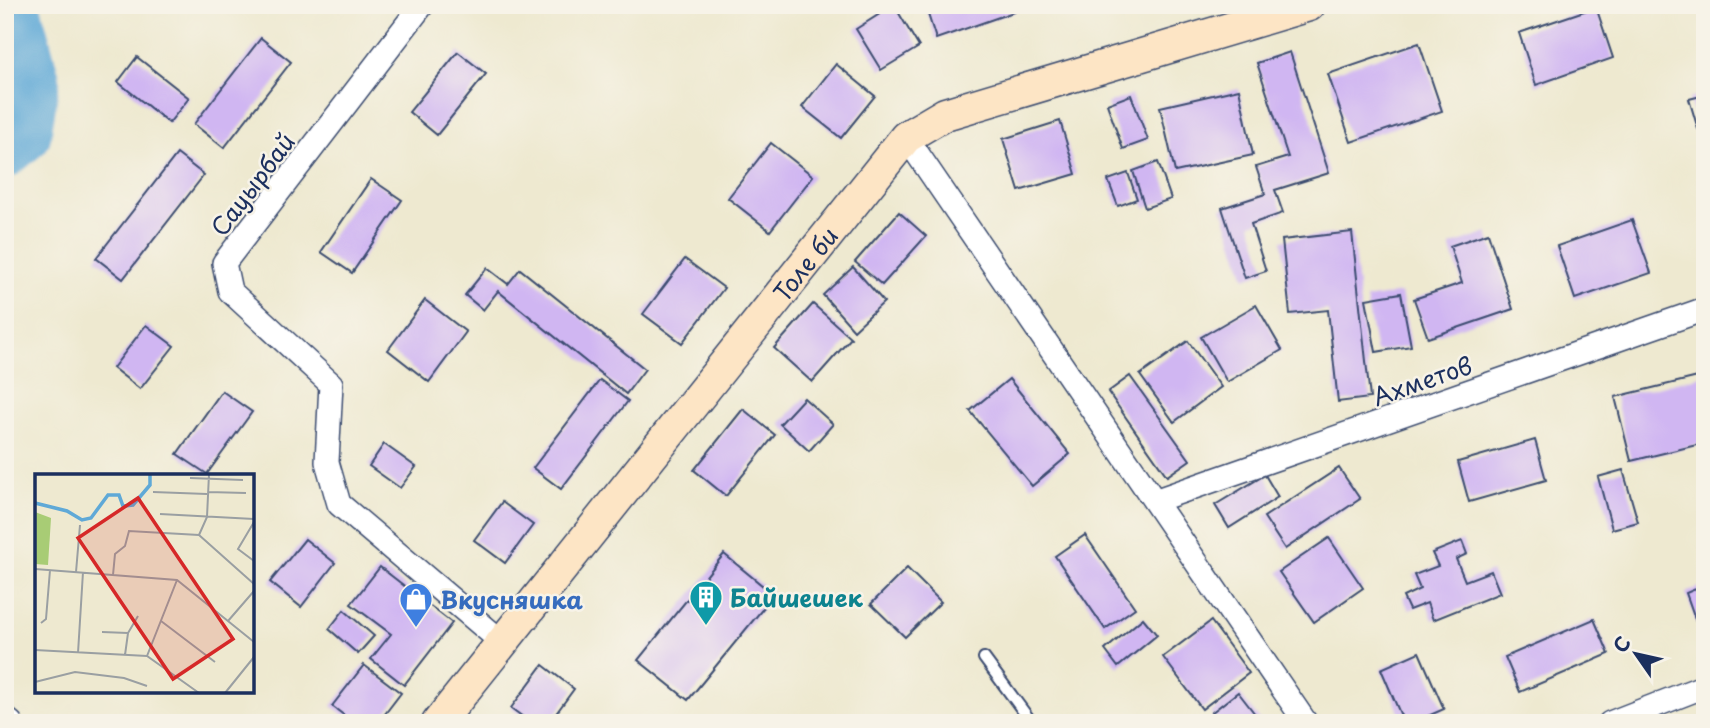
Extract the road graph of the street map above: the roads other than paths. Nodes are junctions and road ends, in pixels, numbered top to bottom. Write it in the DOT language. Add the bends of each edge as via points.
graph roads {
  1 [pos="422,5"];
  2 [pos="1310,5"];
  3 [pos="906,137"];
  4 [pos="1705,309"];
  5 [pos="1157,500"];
  6 [pos="503,643"];
  7 [pos="984,658"];
  8 [pos="1705,686"];
  9 [pos="5,718"];
  10 [pos="11,723"];
  11 [pos="438,723"];
  12 [pos="1032,723"];
  13 [pos="1306,723"];
  14 [pos="1610,723"];
  1 -- 6 [label="street, Сауырбай" via="225,263 230,291 331,384 327,462 339,504"];
  2 -- 3 [label="main road, Толе би" via="945,114"];
  3 -- 5 [label="street"];
  3 -- 6 [label="main road, Толе би"];
  4 -- 5 [label="street, Ахметов"];
  5 -- 13 [label="street"];
  6 -- 11 [label="main road, Толе би"];
  7 -- 12 [label="lane"];
  8 -- 14 [label="street"];
  9 -- 10 [label="street"];
}
